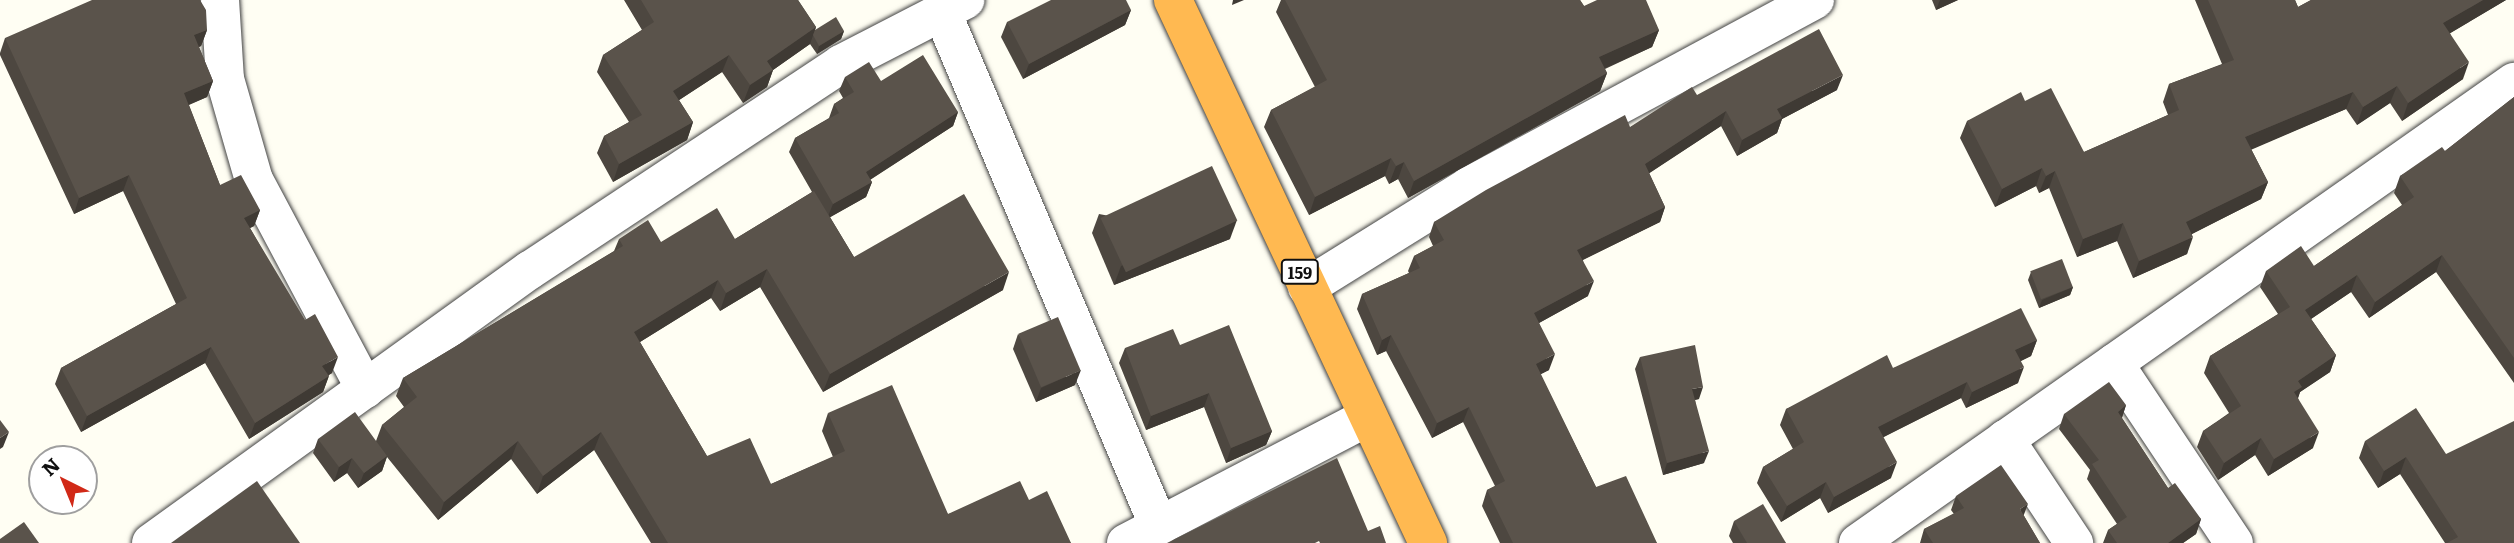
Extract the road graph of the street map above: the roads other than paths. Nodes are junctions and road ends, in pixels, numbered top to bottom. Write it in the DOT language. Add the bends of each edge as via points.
graph roads {
  1 [pos="220,0"];
  2 [pos="1173,0"];
  3 [pos="1815,0"];
  4 [pos="953,6"];
  5 [pos="2514,82"];
  6 [pos="1307,287"];
  7 [pos="2114,363"];
  8 [pos="365,389"];
  9 [pos="1368,417"];
  10 [pos="2005,439"];
  11 [pos="1143,535"];
  12 [pos="151,543"];
  13 [pos="1428,543"];
  14 [pos="1858,543"];
  15 [pos="2074,543"];
  16 [pos="2234,543"];
  1 -- 8 [label="street" via="225,79 254,180"];
  2 -- 6 [label="highway, 159"];
  3 -- 6 [label="street" via="1481,179"];
  4 -- 8 [label="street" via="841,64 530,270"];
  4 -- 11 [label="street"];
  5 -- 7 [label="street"];
  6 -- 9 [label="highway, 159"];
  7 -- 10 [label="street"];
  7 -- 16 [label="street"];
  8 -- 12 [label="street"];
  9 -- 11 [label="street"];
  9 -- 13 [label="highway, 159"];
  10 -- 14 [label="street"];
  10 -- 15 [label="street"];
}
